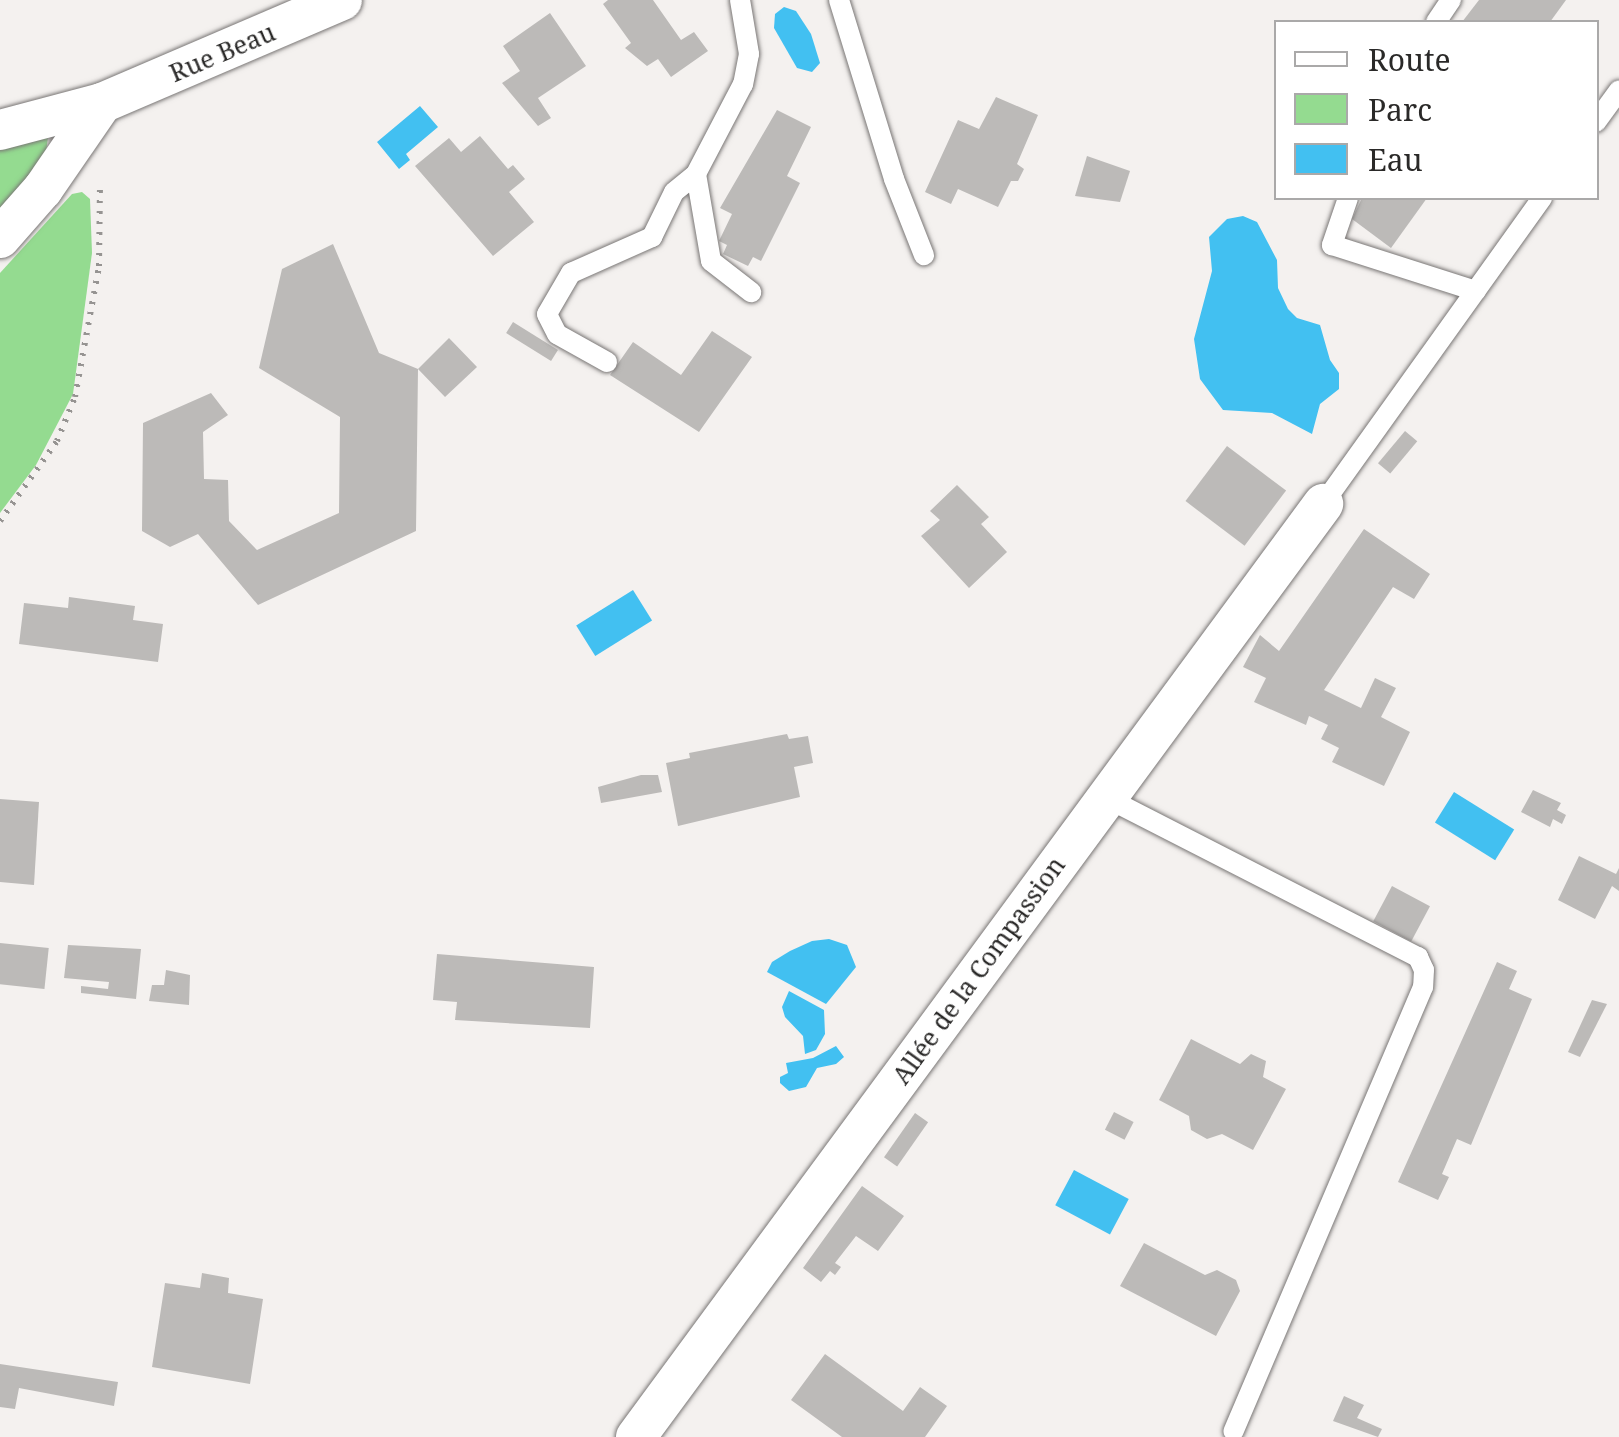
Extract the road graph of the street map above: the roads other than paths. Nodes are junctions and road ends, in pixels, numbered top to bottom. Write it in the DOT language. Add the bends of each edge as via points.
graph roads {
  1 [pos="342,0"];
  2 [pos="740,0"];
  3 [pos="840,0"];
  4 [pos="1619,90"];
  5 [pos="102,103"];
  6 [pos="1599,118"];
  7 [pos="0,130"];
  8 [pos="696,174"];
  9 [pos="1347,200"];
  10 [pos="1541,200"];
  11 [pos="0,238"];
  12 [pos="924,255"];
  13 [pos="1476,291"];
  14 [pos="751,292"];
  15 [pos="606,362"];
  16 [pos="1323,504"];
  17 [pos="1105,797"];
  18 [pos="1234,1431"];
  19 [pos="636,1437"];
  1 -- 5 [label="street, Rue Beau"];
  2 -- 8 [label="lane" via="750,54 744,84"];
  3 -- 12 [label="lane"];
  4 -- 6 [label="lane"];
  5 -- 7 [label="street, Rue Beau"];
  5 -- 11 [label="street"];
  8 -- 14 [label="lane" via="711,262"];
  8 -- 15 [label="lane" via="674,192 652,237 571,273 548,314 558,334"];
  9 -- 13 [label="lane" via="1332,244"];
  10 -- 13 [label="lane"];
  13 -- 16 [label="lane"];
  16 -- 17 [label="street, Allée de la Compassion"];
  17 -- 18 [label="lane" via="1418,956 1424,970 1423,987"];
  17 -- 19 [label="street, Allée de la Compassion"];
}
